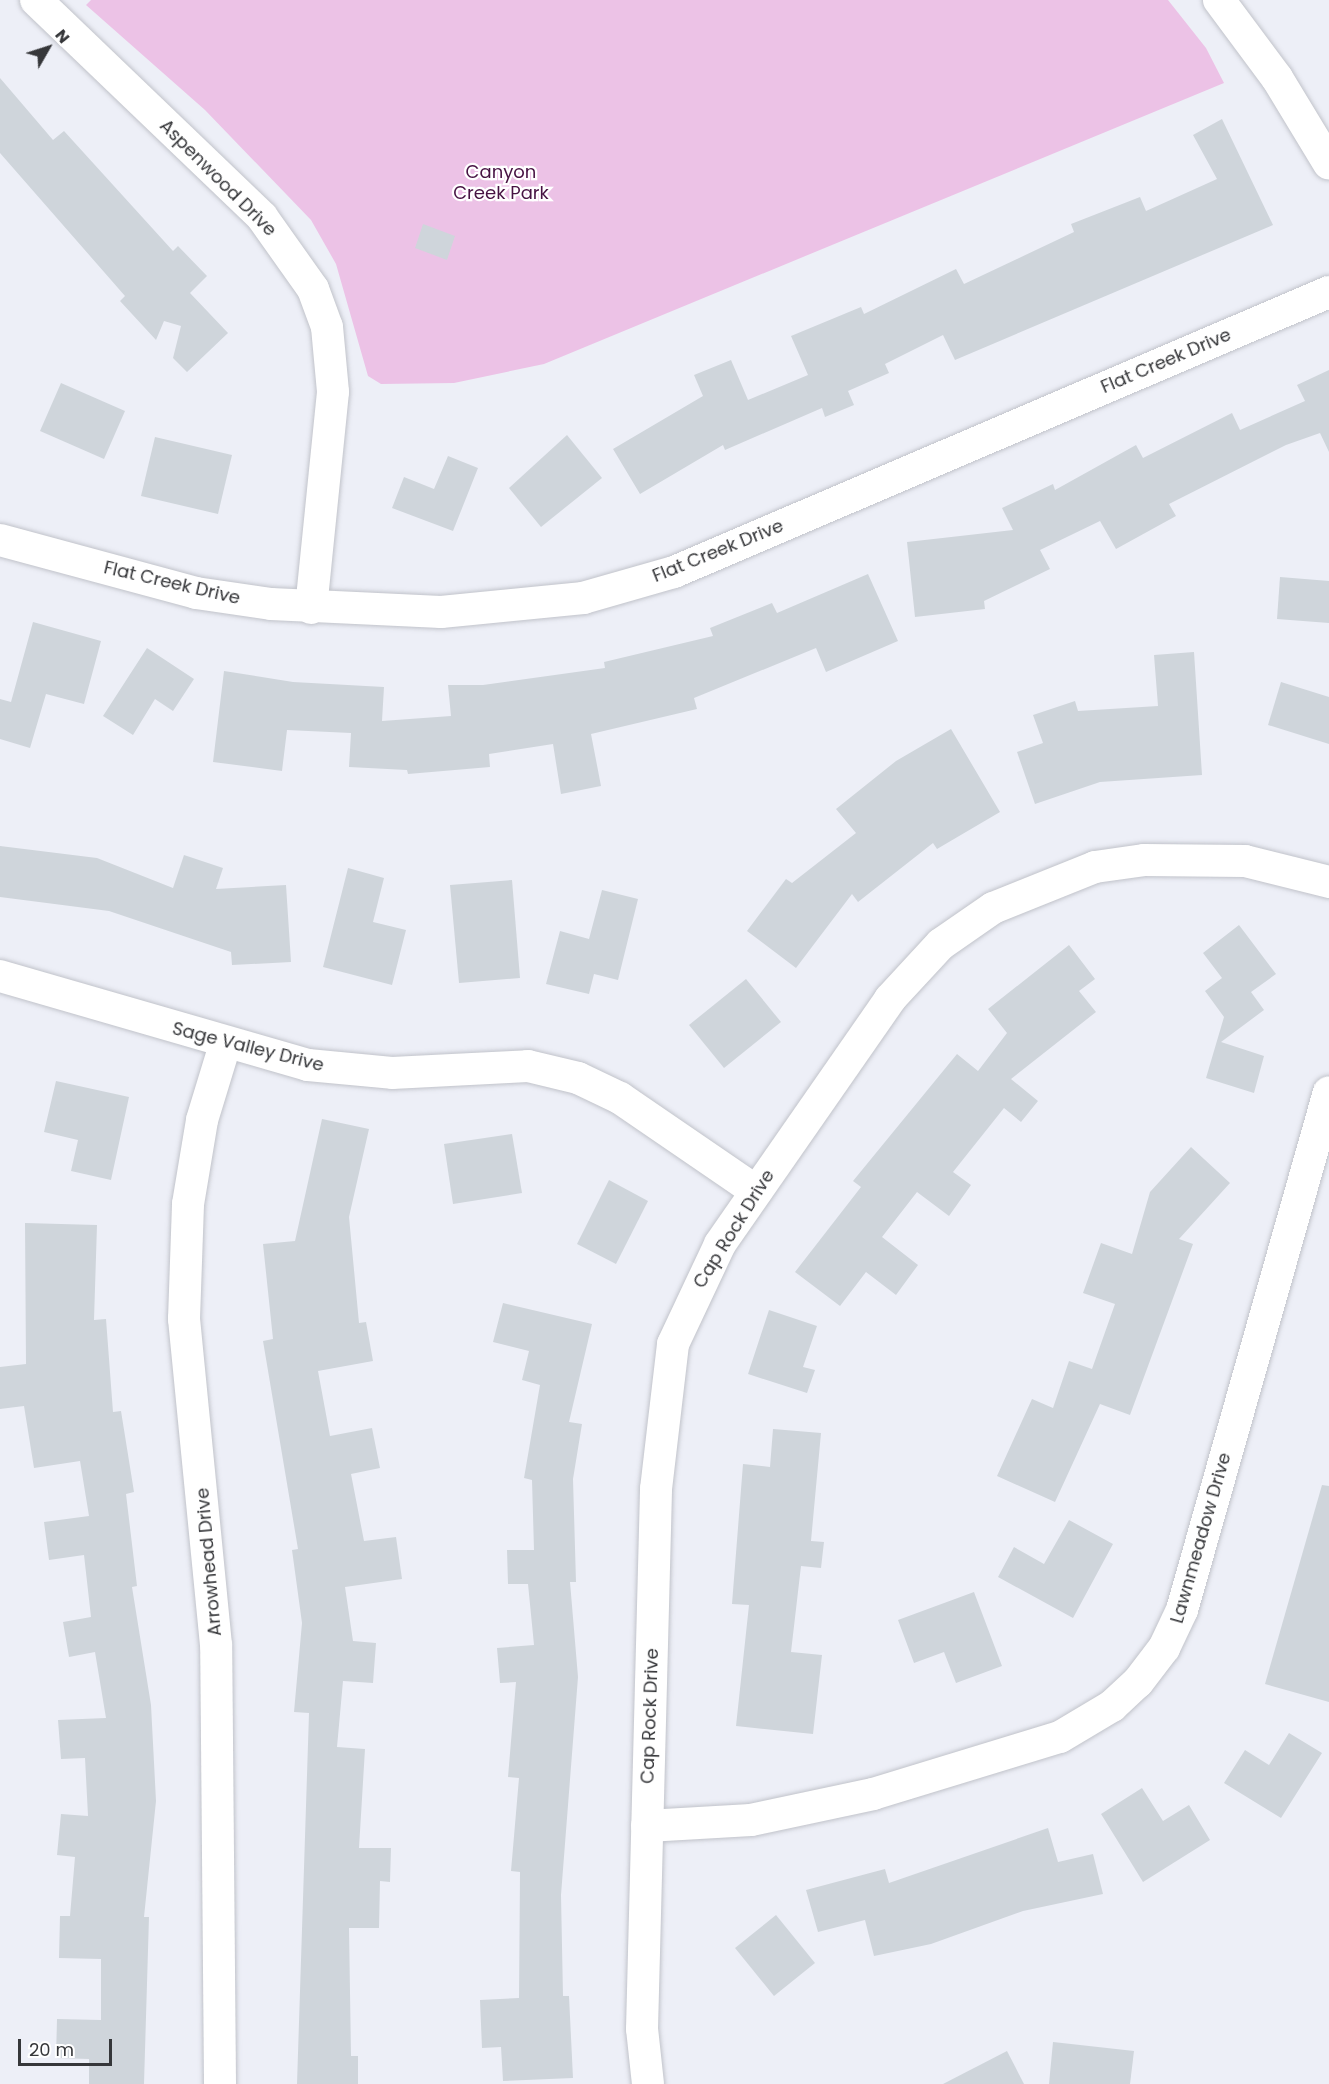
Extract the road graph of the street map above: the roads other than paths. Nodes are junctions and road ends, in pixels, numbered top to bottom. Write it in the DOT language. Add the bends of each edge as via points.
graph roads {
  1 [pos="36,0"];
  2 [pos="1219,0"];
  3 [pos="1329,164"];
  4 [pos="1329,292"];
  5 [pos="0,540"];
  6 [pos="311,608"];
  7 [pos="1329,882"];
  8 [pos="0,976"];
  9 [pos="225,1045"];
  10 [pos="1329,1092"];
  11 [pos="756,1191"];
  12 [pos="647,1826"];
  13 [pos="220,2084"];
  14 [pos="648,2084"];
  1 -- 6 [label="street, Aspenwood Drive" via="262,217 313,289 327,327 333,392"];
  2 -- 3 [label="street" via="1277,78"];
  4 -- 6 [label="street, Flat Creek Drive" via="675,572 559,600 441,612"];
  5 -- 6 [label="street, Flat Creek Drive" via="196,593"];
  7 -- 11 [label="street, Cap Rock Drive" via="1245,861 1144,860 1095,867 993,908 941,944 890,999"];
  8 -- 9 [label="street, Sage Valley Drive"];
  9 -- 11 [label="street, Sage Valley Drive" via="308,1065 392,1073 528,1066 578,1078 620,1098"];
  9 -- 13 [label="street, Arrowhead Drive" via="202,1120 188,1204 184,1319 216,1645"];
  10 -- 12 [label="street, Lawnmeadow Drive" via="1182,1610 1164,1648 1138,1682 1112,1706 1060,1737 873,1794 751,1820"];
  11 -- 12 [label="street, Cap Rock Drive" via="688,1303 666,1388 656,1489"];
  12 -- 14 [label="street, Cap Rock Drive" via="642,2029"];
}
